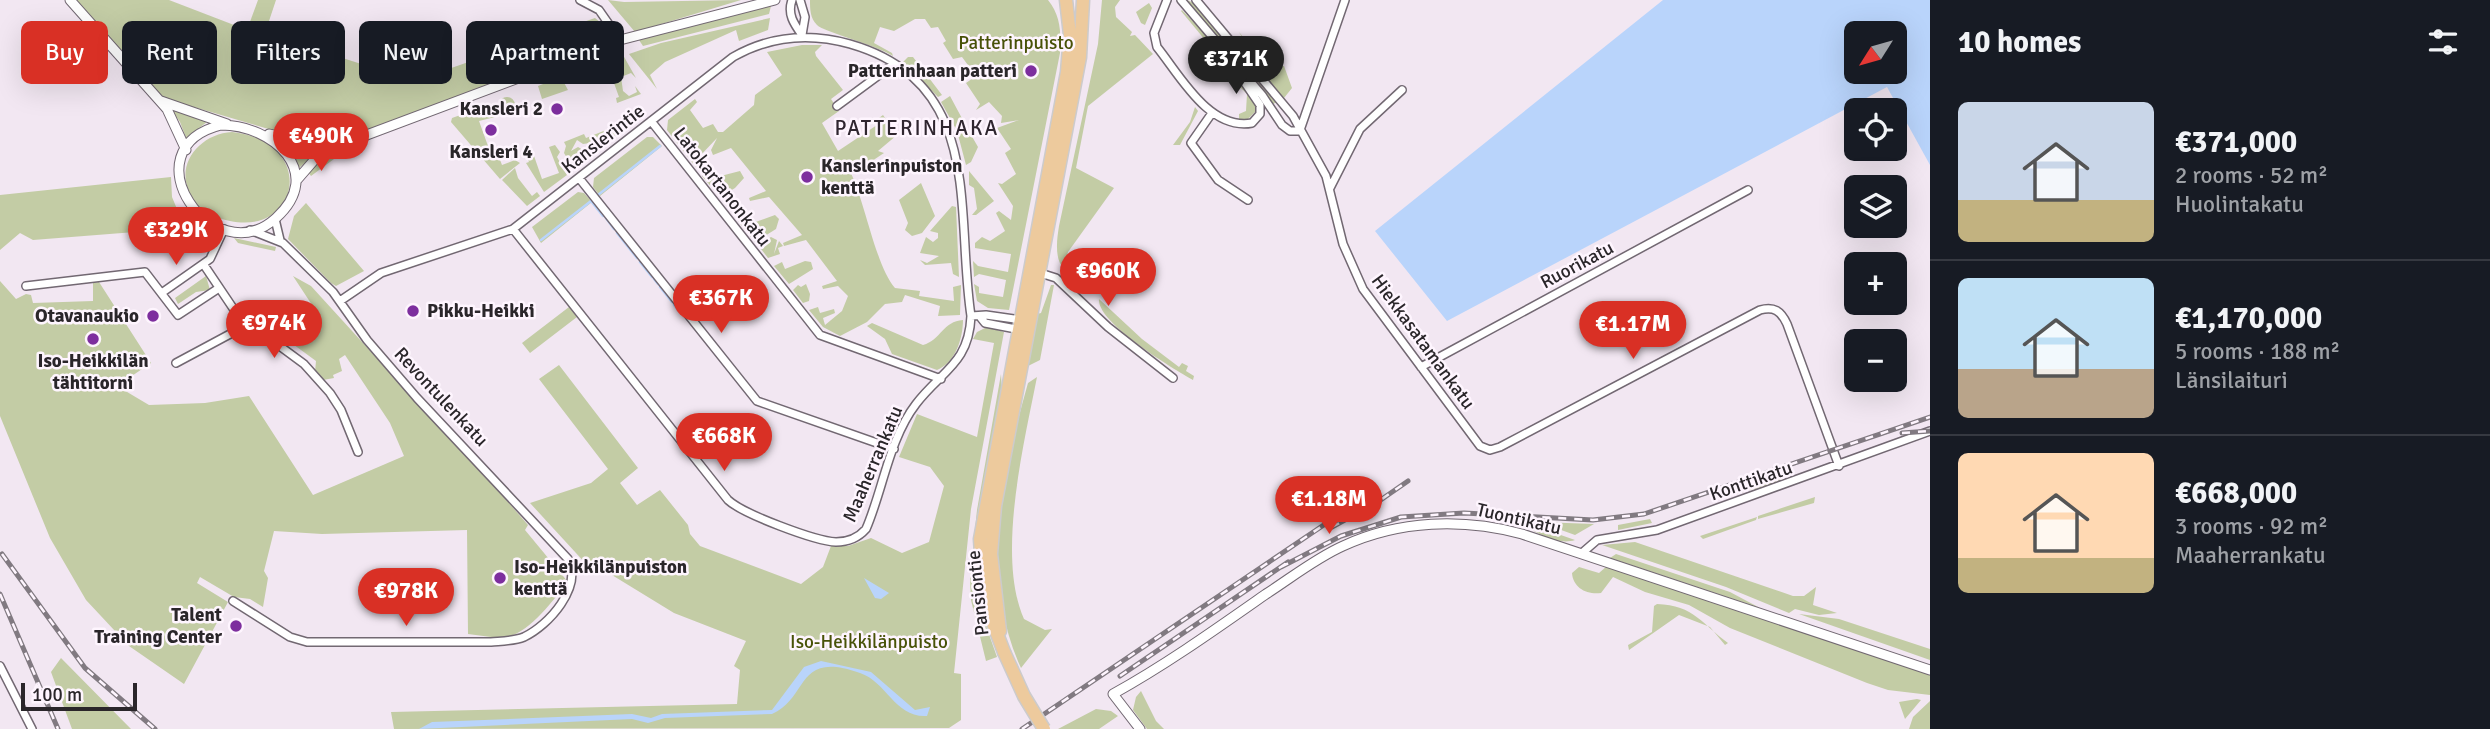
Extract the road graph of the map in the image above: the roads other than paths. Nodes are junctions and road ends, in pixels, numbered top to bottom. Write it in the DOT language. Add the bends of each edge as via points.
graph roads {
  1 [pos="70,0"];
  2 [pos="580,0"];
  3 [pos="775,0"];
  4 [pos="792,0"];
  5 [pos="800,0"];
  6 [pos="1066,0"];
  7 [pos="1083,0"];
  8 [pos="1167,0"];
  9 [pos="1181,0"];
  10 [pos="1196,0"];
  11 [pos="1345,0"];
  12 [pos="607,21"];
  13 [pos="802,35"];
  14 [pos="624,39"];
  15 [pos="1222,49"];
  16 [pos="894,64"];
  17 [pos="503,84"];
  18 [pos="1402,89"];
  19 [pos="159,100"];
  20 [pos="837,106"];
  21 [pos="1212,113"];
  22 [pos="651,121"];
  23 [pos="230,125"];
  24 [pos="1300,131"];
  25 [pos="265,134"];
  26 [pos="332,148"];
  27 [pos="186,150"];
  28 [pos="579,178"];
  29 [pos="296,181"];
  30 [pos="1330,188"];
  31 [pos="1748,190"];
  32 [pos="1248,200"];
  33 [pos="275,219"];
  34 [pos="224,229"];
  35 [pos="513,229"];
  36 [pos="249,230"];
  37 [pos="280,240"];
  38 [pos="204,265"];
  39 [pos="1035,271"];
  40 [pos="26,286"];
  41 [pos="219,288"];
  42 [pos="163,292"];
  43 [pos="340,300"];
  44 [pos="971,316"];
  45 [pos="245,326"];
  46 [pos="1023,326"];
  47 [pos="176,363"];
  48 [pos="1421,368"];
  49 [pos="941,379"];
  50 [pos="1172,379"];
  51 [pos="1930,431"];
  52 [pos="894,449"];
  53 [pos="358,452"];
  54 [pos="1839,466"];
  55 [pos="1583,553"];
  56 [pos="233,601"];
  57 [pos="0,666"];
  58 [pos="1930,670"];
  59 [pos="32,729"];
  60 [pos="1044,729"];
  61 [pos="1140,729"];
  1 -- 19 [label="street"];
  2 -- 12 [label="street" via="599,10"];
  3 -- 14 [label="street"];
  4 -- 13 [label="street" via="792,20"];
  5 -- 13 [label="street" via="805,17"];
  6 -- 39 [label="main road, Pansiontie" via="1069,60"];
  7 -- 39 [label="main road, Pansiontie" via="1081,49"];
  8 -- 21 [label="street" via="1153,38"];
  9 -- 15 [label="street"];
  10 -- 24 [label="street, Hiekkasatamankatu" via="1289,111"];
  11 -- 24 [label="street"];
  13 -- 16 [label="street, Kanslerintie" via="860,47"];
  13 -- 22 [label="street, Kanslerintie" via="771,41 733,57"];
  15 -- 21 [label="street" via="1261,110 1258,118 1245,124"];
  15 -- 24 [label="street" via="1282,125"];
  16 -- 20 [label="street"];
  16 -- 44 [label="street, Kanslerintie" via="934,104 954,142"];
  17 -- 26 [label="street"];
  18 -- 30 [label="street" via="1360,129"];
  19 -- 23 [label="street"];
  19 -- 27 [label="street" via="176,124"];
  21 -- 32 [label="street" via="1191,143 1218,180"];
  22 -- 28 [label="street, Kanslerintie"];
  22 -- 49 [label="street, Latokartanonkatu" via="820,335"];
  23 -- 25 [label="street"];
  23 -- 27 [label="street" via="209,130"];
  24 -- 30 [label="street, Hiekkasatamankatu"];
  25 -- 26 [label="street"];
  25 -- 29 [label="street" via="288,155"];
  26 -- 29 [label="street"];
  27 -- 34 [label="street" via="180,176 184,198 198,215"];
  28 -- 35 [label="street, Kanslerintie"];
  28 -- 52 [label="street" via="757,401"];
  29 -- 33 [label="street"];
  30 -- 48 [label="street, Hiekkasatamankatu" via="1351,266"];
  31 -- 48 [label="street, Ruorikatu"];
  33 -- 36 [label="street"];
  33 -- 37 [label="street"];
  34 -- 36 [label="street"];
  34 -- 38 [label="street" via="216,252"];
  35 -- 43 [label="street, Kanslerintie" via="381,273"];
  35 -- 52 [label="street, Maaherrankatu" via="708,476 742,511 831,541 852,539 867,527"];
  36 -- 37 [label="street, Revontulenkatu"];
  37 -- 43 [label="street, Revontulenkatu"];
  38 -- 41 [label="street"];
  38 -- 42 [label="street"];
  39 -- 46 [label="main road, Pansiontie"];
  39 -- 50 [label="street" via="1056,278"];
  40 -- 42 [label="street" via="141,272 148,273"];
  41 -- 42 [label="street" via="178,315"];
  41 -- 45 [label="street"];
  43 -- 56 [label="street, Revontulenkatu" via="417,398 562,552 574,578 568,594 529,634 491,642 307,642 290,637"];
  44 -- 46 [label="street" via="986,315"];
  44 -- 49 [label="street, Maaherrankatu" via="964,351"];
  45 -- 47 [label="street"];
  45 -- 53 [label="street" via="258,330 304,364 341,410"];
  46 -- 60 [label="main road, Pansiontie, bridge" via="980,540 984,600 1024,696"];
  48 -- 54 [label="street, Hiekkasatamankatu" via="1471,435 1486,449 1500,447 1760,310 1776,309 1787,324"];
  49 -- 52 [label="street, Maaherrankatu" via="915,405"];
  51 -- 54 [label="street, Konttikatu"];
  54 -- 55 [label="street, Konttikatu" via="1640,535 1597,540"];
  55 -- 58 [label="street, Tuontikatu"];
  55 -- 61 [label="street, Tuontikatu" via="1471,524 1427,525 1375,534 1322,557 1113,694"];
  57 -- 59 [label="street"];
}
